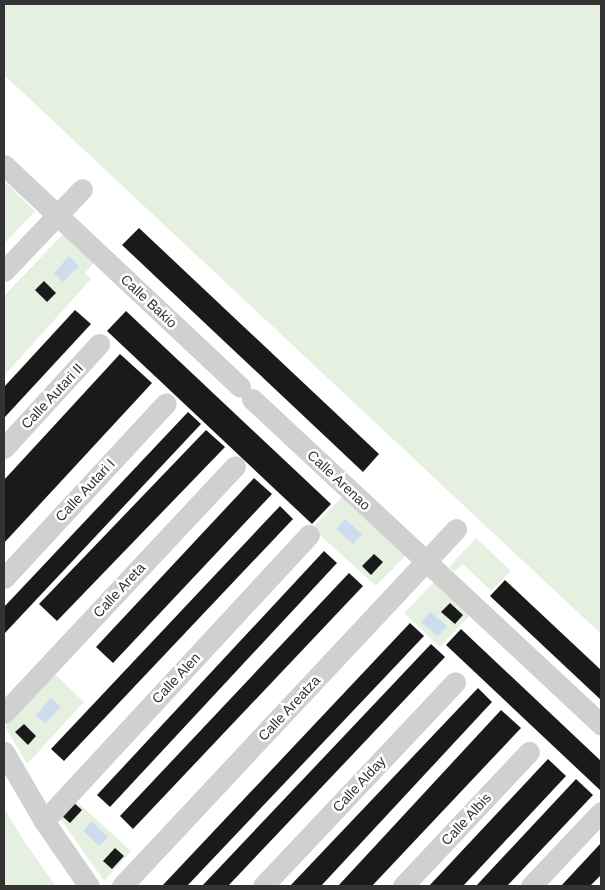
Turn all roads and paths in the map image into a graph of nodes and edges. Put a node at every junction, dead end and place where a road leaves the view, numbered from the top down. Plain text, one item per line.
1 (4, 165) edge
2 (82, 190) dead end
3 (58, 215) junction
4 (4, 271) edge
5 (99, 344) dead end
6 (246, 393) joint
7 (166, 403) dead end
8 (4, 448) edge
9 (235, 466) dead end
10 (456, 529) dead end
11 (309, 535) dead end
12 (426, 562) junction
13 (4, 578) edge
14 (455, 682) dead end
15 (4, 712) edge
16 (601, 726) edge
17 (4, 752) edge
18 (530, 752) dead end
19 (601, 812) edge
20 (44, 821) junction
21 (89, 886) edge
22 (122, 886) edge
23 (263, 886) edge
24 (403, 886) edge
25 (531, 886) edge

1 - 3 street, Calle Bakio
2 - 3 street
3 - 4 street
3 - 6 street, Calle Bakio
5 - 8 street, Calle Autari II
6 - 12 street, Calle Arenao
7 - 13 street, Calle Autari I
9 - 15 street, Calle Areta
10 - 12 street, Calle Areatza
11 - 20 street, Calle Alen
12 - 16 street, Calle Arenao
12 - 22 street, Calle Areatza
14 - 23 street, Calle Alday
17 - 20 street
18 - 24 street, Calle Albis
19 - 25 street
20 - 21 street

